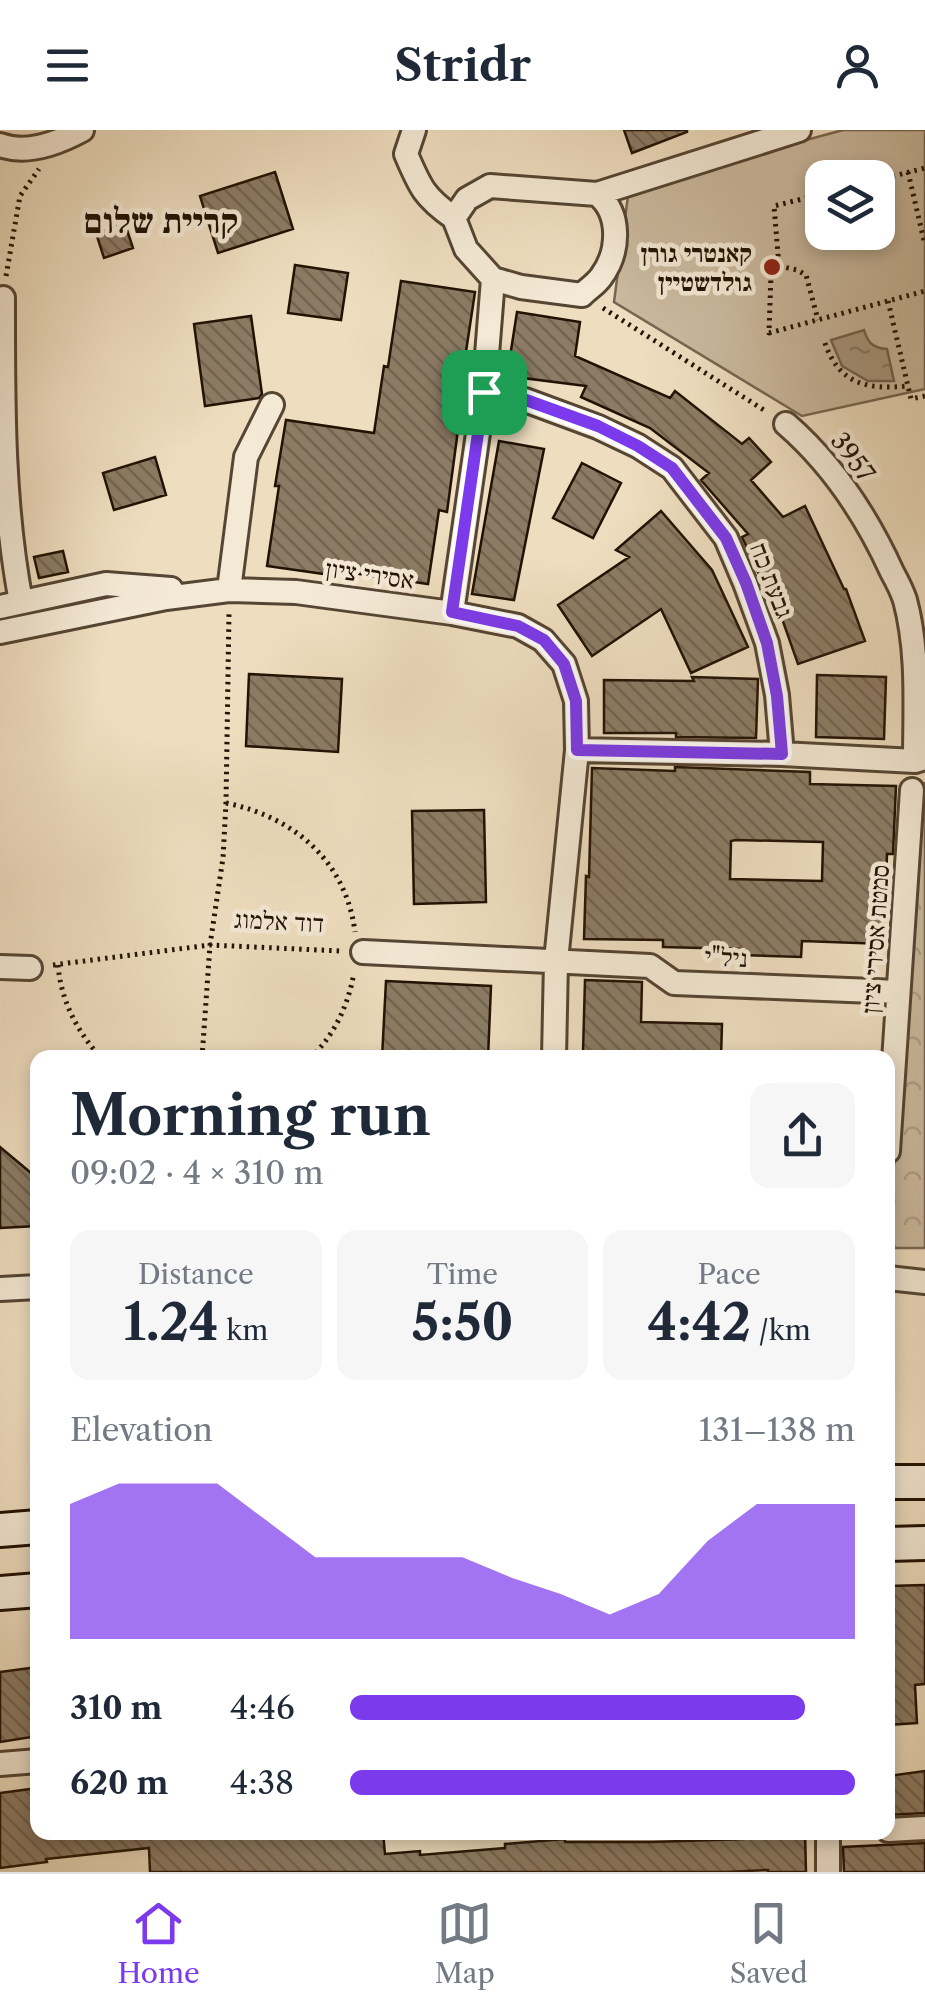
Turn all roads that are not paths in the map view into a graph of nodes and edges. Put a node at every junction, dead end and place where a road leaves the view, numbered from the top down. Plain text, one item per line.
1 (82, 130) edge
2 (414, 130) edge
3 (799, 130) edge
4 (0, 146) edge
5 (596, 194) junction
6 (454, 218) junction
7 (493, 279) junction
8 (3, 298) road end
9 (484, 392) junction
10 (272, 405) dead end
11 (786, 424) road end
12 (219, 591) junction
13 (11, 605) edge
14 (452, 612) junction
15 (0, 632) edge
16 (577, 750) junction
17 (782, 754) junction
18 (920, 759) edge
19 (912, 790) dead end
20 (360, 952) road end
21 (556, 961) junction
22 (0, 966) edge
23 (30, 968) road end
24 (898, 992) junction
25 (554, 1050) edge
26 (894, 1050) edge
27 (895, 1279) edge
28 (925, 1282) edge
29 (30, 1287) edge
30 (0, 1289) edge
31 (895, 1482) edge
32 (925, 1482) edge
33 (30, 1528) edge
34 (0, 1530) edge
35 (925, 1543) edge
36 (895, 1544) edge
37 (30, 1590) edge
38 (0, 1592) edge
39 (30, 1762) edge
40 (0, 1764) edge
41 (925, 1828) edge
42 (895, 1830) edge
43 (828, 1840) edge
44 (828, 1872) edge

1 - 4 street
2 - 6 street
3 - 5 street
5 - 6 street
5 - 7 street
6 - 7 street
7 - 9 street
8 - 13 street
9 - 14 street
9 - 17 street, גבעת כח
10 - 12 street
11 - 18 street, 3957
12 - 13 street
12 - 14 street, אסירי ציון
12 - 15 street, אסירי ציון
14 - 16 street, אסירי ציון
16 - 17 street
16 - 21 street, אסירי ציון
17 - 18 street
19 - 24 street, סמטת אסירי ציון
20 - 21 street
21 - 24 street, ניל"י
21 - 25 street, אסירי ציון
22 - 23 street
24 - 26 street, סמטת אסירי ציון
27 - 28 street
29 - 30 street
31 - 32 main road
33 - 34 main road
35 - 36 main road
37 - 38 main road
39 - 40 street
41 - 42 street
43 - 44 street

